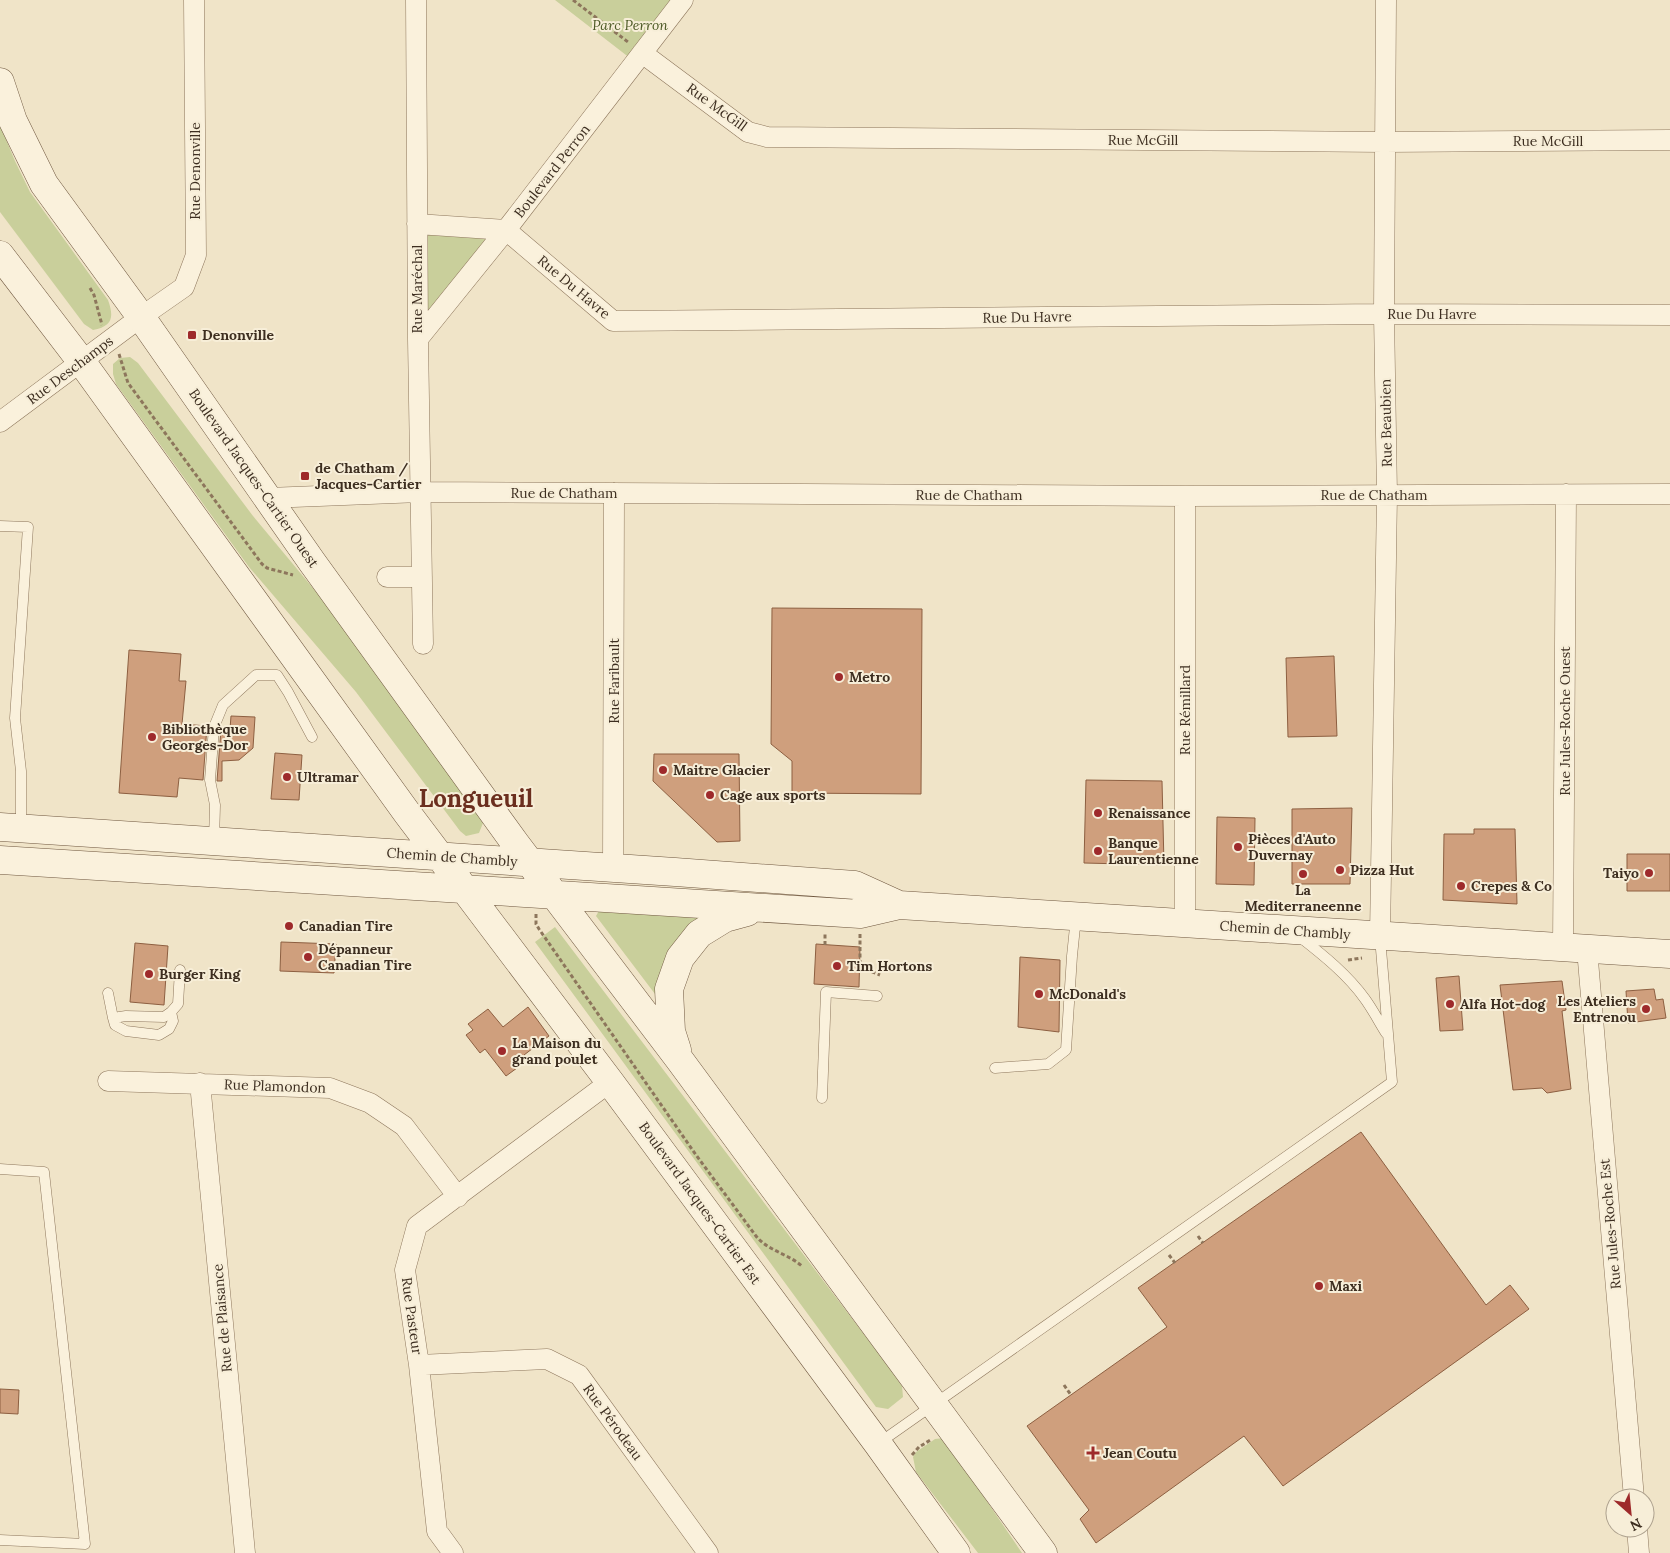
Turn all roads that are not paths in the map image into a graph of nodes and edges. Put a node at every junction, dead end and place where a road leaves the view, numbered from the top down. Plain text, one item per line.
1 (194, 0) edge
2 (416, 0) edge
3 (683, 0) edge
4 (1386, 0) edge
5 (642, 53) junction
6 (0, 82) edge
7 (1670, 140) edge
8 (1384, 142) junction
9 (417, 224) junction
10 (506, 230) junction
11 (0, 255) edge
12 (1384, 314) junction
13 (1670, 316) edge
14 (141, 317) junction
15 (418, 339) junction
16 (81, 362) junction
17 (0, 422) edge
18 (420, 492) junction
19 (614, 494) junction
20 (1566, 494) junction
21 (1670, 494) edge
22 (1387, 495) junction
23 (1185, 496) junction
24 (268, 498) junction
25 (0, 526) edge
26 (387, 577) dead end
27 (422, 577) junction
28 (423, 644) dead end
29 (312, 737) dead end
30 (407, 813) junction
31 (11, 828) edge
32 (214, 841) junction
33 (392, 853) junction
34 (440, 856) junction
35 (0, 860) edge
36 (529, 862) junction
37 (613, 868) junction
38 (464, 890) junction
39 (556, 896) junction
40 (899, 905) junction
41 (764, 908) junction
42 (1076, 916) junction
43 (1184, 923) junction
44 (1291, 930) junction
45 (1380, 936) junction
46 (1575, 948) junction
47 (1670, 954) edge
48 (180, 970) dead end
49 (108, 993) dead end
50 (877, 996) dead end
51 (171, 1012) junction
52 (113, 1018) junction
53 (1388, 1036) junction
54 (679, 1059) junction
55 (995, 1068) dead end
56 (108, 1081) dead end
57 (610, 1082) junction
58 (200, 1083) junction
59 (822, 1098) dead end
60 (0, 1170) edge
61 (458, 1197) junction
62 (420, 1365) junction
63 (926, 1410) junction
64 (878, 1444) junction
65 (1633, 1488) edge
66 (1638, 1538) edge
67 (0, 1540) edge
68 (245, 1553) edge
69 (453, 1553) edge
70 (708, 1553) edge
71 (956, 1553) edge
72 (1043, 1553) edge
73 (1639, 1553) edge

1 - 14 street, Rue Denonville
2 - 9 street, Rue Maréchal
3 - 5 street, Boulevard Perron
4 - 8 street, Rue Beaubien
5 - 8 street, Rue McGill
5 - 10 street, Boulevard Perron
6 - 14 main road, Boulevard Jacques-Cartier Ouest
7 - 8 street, Rue McGill
8 - 12 street, Rue Beaubien
9 - 10 street
9 - 15 street, Rue Maréchal
10 - 12 street, Rue Du Havre
10 - 15 street, Boulevard Perron
11 - 16 main road
12 - 13 street, Rue Du Havre
12 - 22 street, Rue Beaubien
14 - 16 street, Rue Deschamps
14 - 24 main road, Boulevard Jacques-Cartier Ouest
15 - 18 street, Rue Maréchal
16 - 17 street, Rue Deschamps
16 - 30 main road
18 - 19 street, Rue de Chatham
18 - 24 street, Rue de Chatham
18 - 27 street, Rue Maréchal
19 - 23 street, Rue de Chatham
19 - 37 street, Rue Faribault
20 - 21 street, Rue de Chatham
20 - 22 street, Rue de Chatham
20 - 46 street, Rue Jules-Roche Ouest
22 - 23 street, Rue de Chatham
22 - 45 street, Rue Beaubien
23 - 43 street, Rue Rémillard
24 - 36 main road, Boulevard Jacques-Cartier Ouest
25 - 31 lane
26 - 27 street
27 - 28 street, Rue Maréchal
29 - 32 lane
30 - 33 main road
30 - 34 main road
31 - 32 main road, Chemin de Chambly
32 - 33 main road, Chemin de Chambly
33 - 34 main road, Chemin de Chambly
34 - 36 main road, Chemin de Chambly
34 - 38 main road, Boulevard Jacques-Cartier Est
35 - 38 main road, Chemin de Chambly
36 - 37 main road, Chemin de Chambly
36 - 39 main road
37 - 40 main road, Chemin de Chambly
38 - 39 main road, Chemin de Chambly
38 - 57 main road, Boulevard Jacques-Cartier Est
39 - 41 main road, Chemin de Chambly
39 - 54 main road
40 - 41 main road, Chemin de Chambly
40 - 42 main road, Chemin de Chambly
41 - 54 main road
42 - 43 main road, Chemin de Chambly
42 - 55 lane
43 - 44 main road, Chemin de Chambly
44 - 45 main road, Chemin de Chambly
44 - 53 lane
45 - 46 main road, Chemin de Chambly
45 - 53 lane
46 - 47 main road, Chemin de Chambly
46 - 65 street, Rue Jules-Roche Est
48 - 51 lane
49 - 52 lane
50 - 59 lane
51 - 52 lane
51 - 52 lane
53 - 63 lane
54 - 63 main road
56 - 58 street, Rue Plamondon
57 - 61 street, Rue Pasteur
57 - 64 main road, Boulevard Jacques-Cartier Est
58 - 61 street, Rue Plamondon
58 - 68 street, Rue de Plaisance
60 - 67 lane
61 - 62 street, Rue Pasteur
62 - 69 street, Rue Pasteur
62 - 70 street, Rue Pérodeau
63 - 64 lane
63 - 72 main road
64 - 71 main road, Boulevard Jacques-Cartier Est
66 - 73 street

